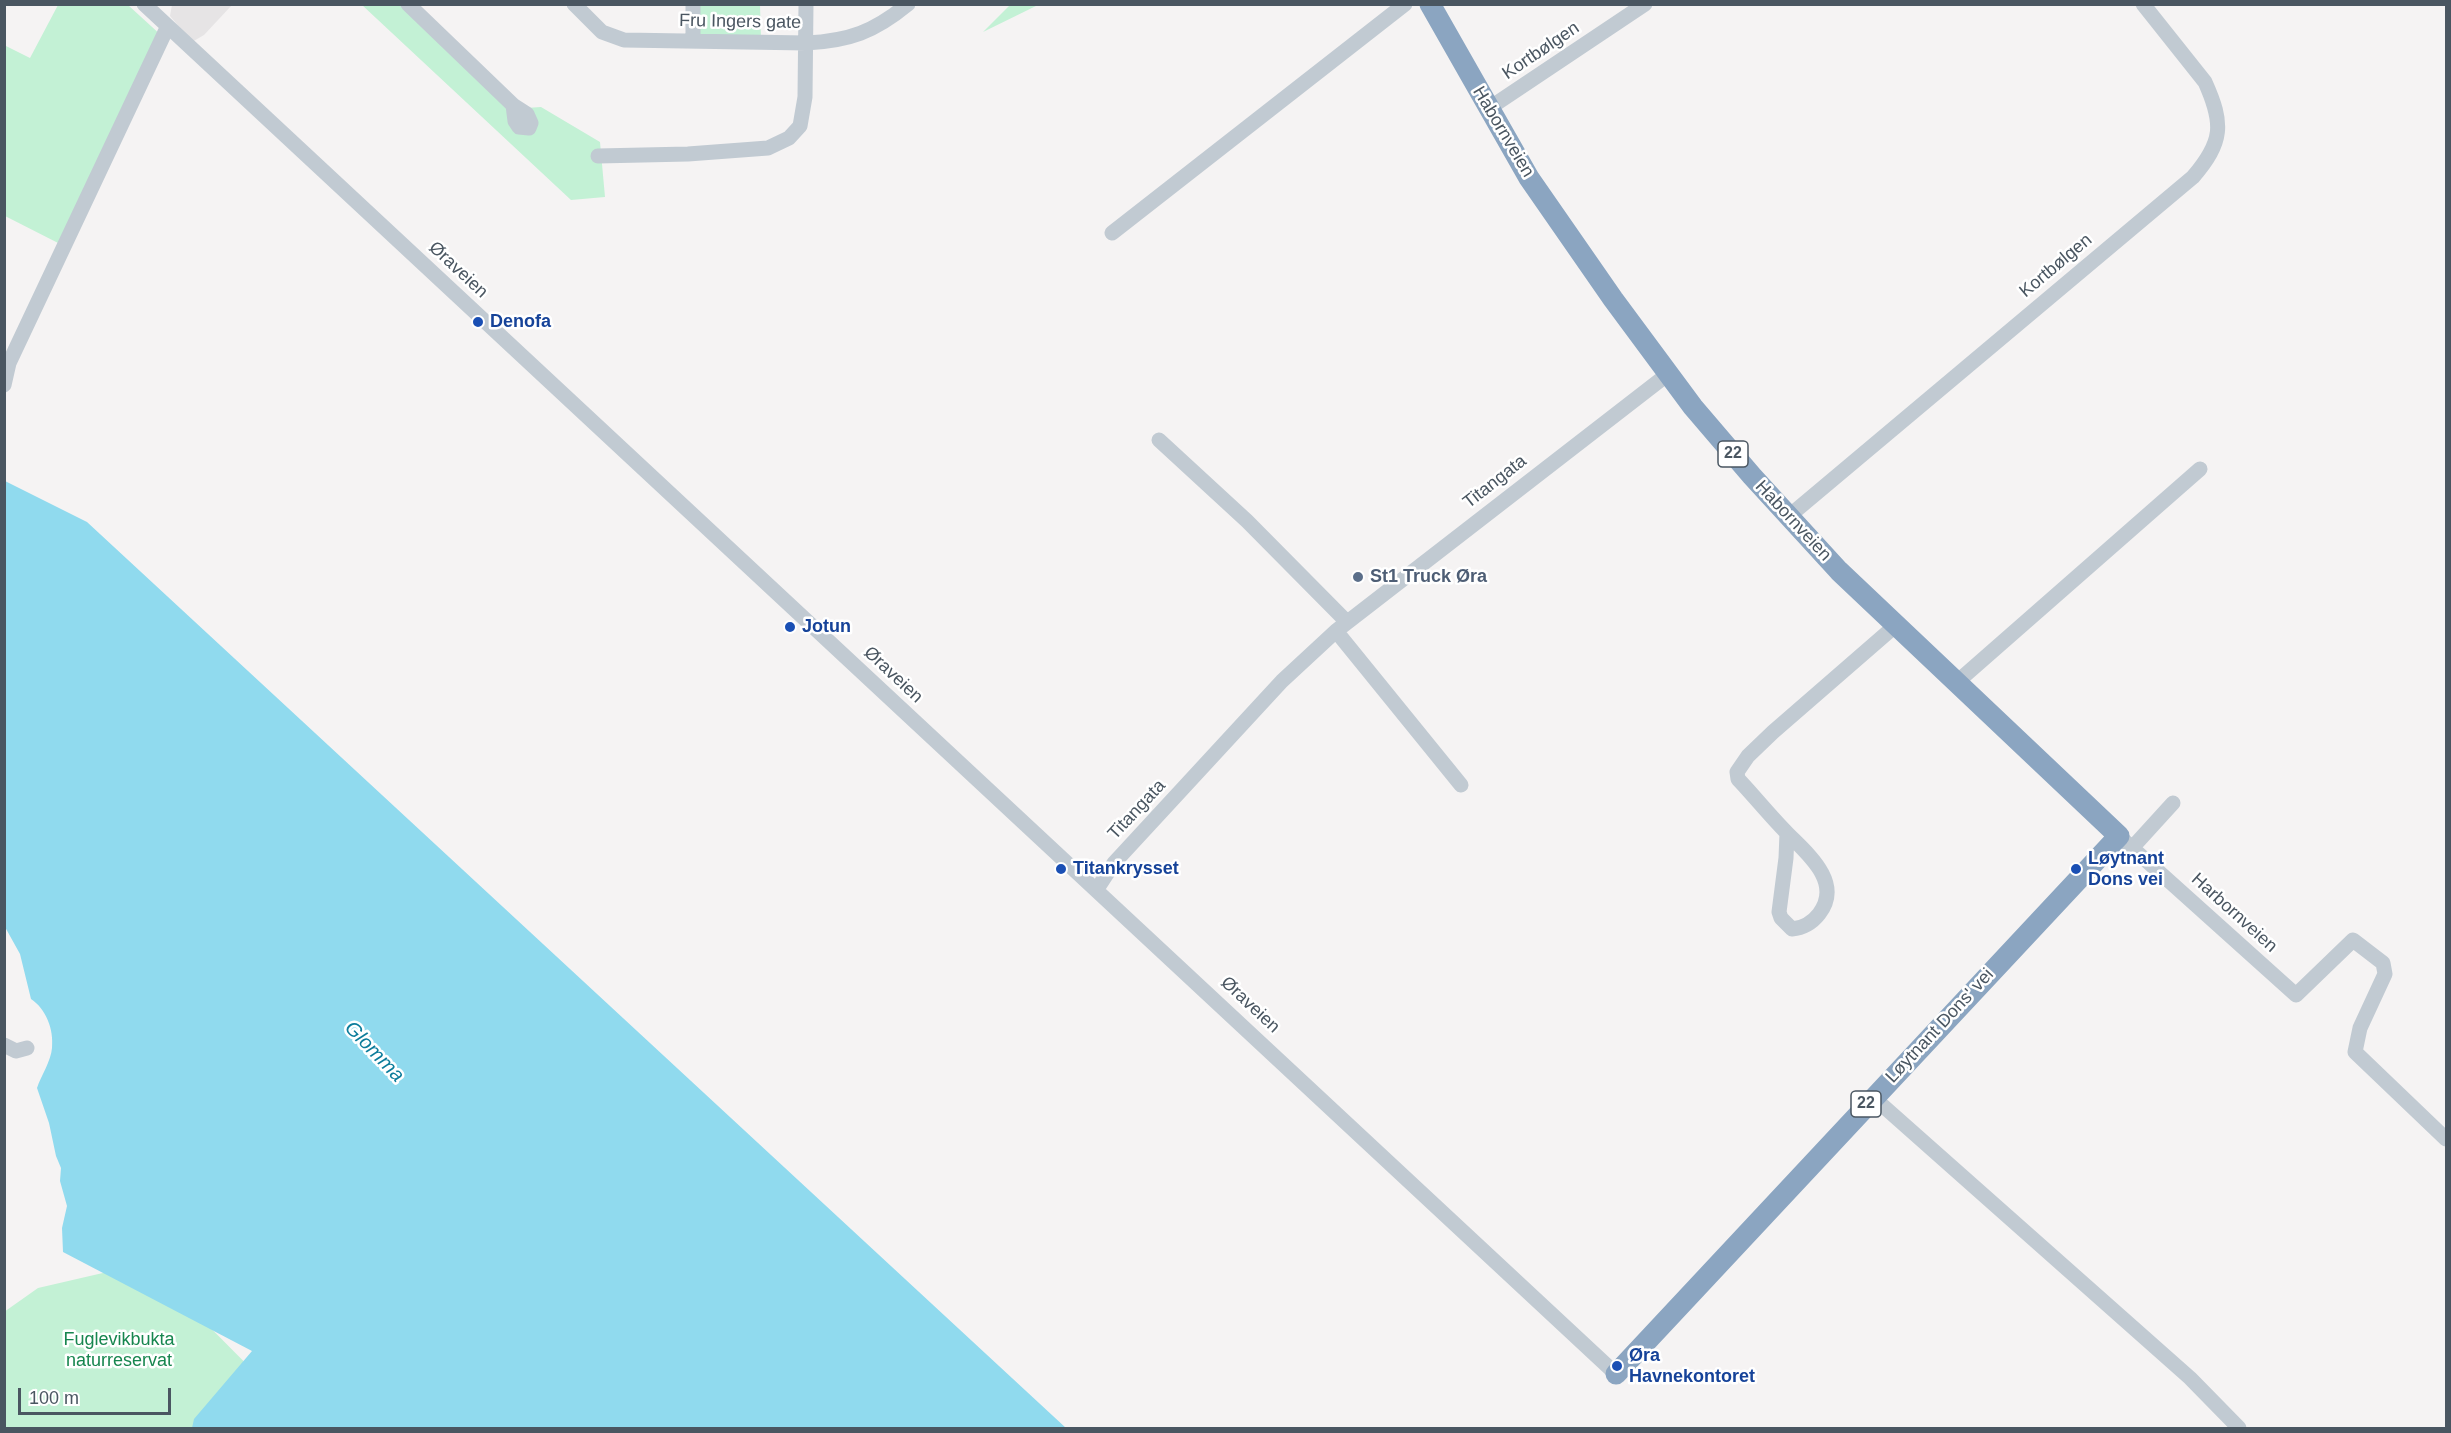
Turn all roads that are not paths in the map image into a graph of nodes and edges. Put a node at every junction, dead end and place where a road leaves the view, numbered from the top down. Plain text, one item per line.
1 (408, 4) edge
2 (574, 4) edge
3 (693, 4) edge
4 (806, 4) edge
5 (908, 4) edge
6 (1405, 4) edge
7 (1431, 4) edge
8 (1645, 4) edge
9 (2143, 4) edge
10 (149, 6) edge
11 (1623, 11) edge
12 (167, 28) junction
13 (693, 41) junction
14 (806, 43) junction
15 (513, 105) dead end
16 (1488, 109) junction
17 (598, 156) dead end
18 (1112, 233) dead end
19 (1668, 374) junction
20 (4, 385) edge
21 (1159, 440) dead end
22 (2200, 469) dead end
23 (1788, 517) junction
24 (1342, 626) junction
25 (1895, 626) junction
26 (1956, 683) junction
27 (1461, 786) dead end
28 (2173, 803) dead end
29 (1787, 833) junction
30 (2125, 842) junction
31 (1097, 889) junction
32 (4, 1046) edge
33 (27, 1048) dead end
34 (1873, 1097) junction
35 (2446, 1139) edge
36 (1616, 1374) joint
37 (2239, 1428) edge

1 - 15 street
2 - 13 street, Fru Ingers gate
3 - 13 street
4 - 14 street
5 - 14 street, Fru Ingers gate
6 - 18 street
7 - 16 highway, Habornveien / 22
8 - 11 street, Kortbølgen
9 - 23 street, Kortbølgen
10 - 12 street, Øraveien
11 - 16 street, Kortbølgen
12 - 20 street
12 - 31 street, Øraveien
13 - 14 street, Fru Ingers gate
14 - 17 street
16 - 19 highway, Habornveien / 22
19 - 23 highway, Habornveien / 22
19 - 24 street, Titangata
21 - 24 street
22 - 26 street
23 - 25 highway, Habornveien / 22
24 - 27 street
24 - 31 street, Titangata
25 - 26 highway, Habornveien / 22
25 - 29 street
26 - 30 highway, Habornveien / 22
28 - 30 street
29 - 29 street
30 - 34 highway, Løytnant Dons' vei / 22
30 - 35 street, Harbornveien
31 - 36 street, Øraveien
32 - 33 street
34 - 36 highway, Løytnant Dons' vei / 22
34 - 37 street

